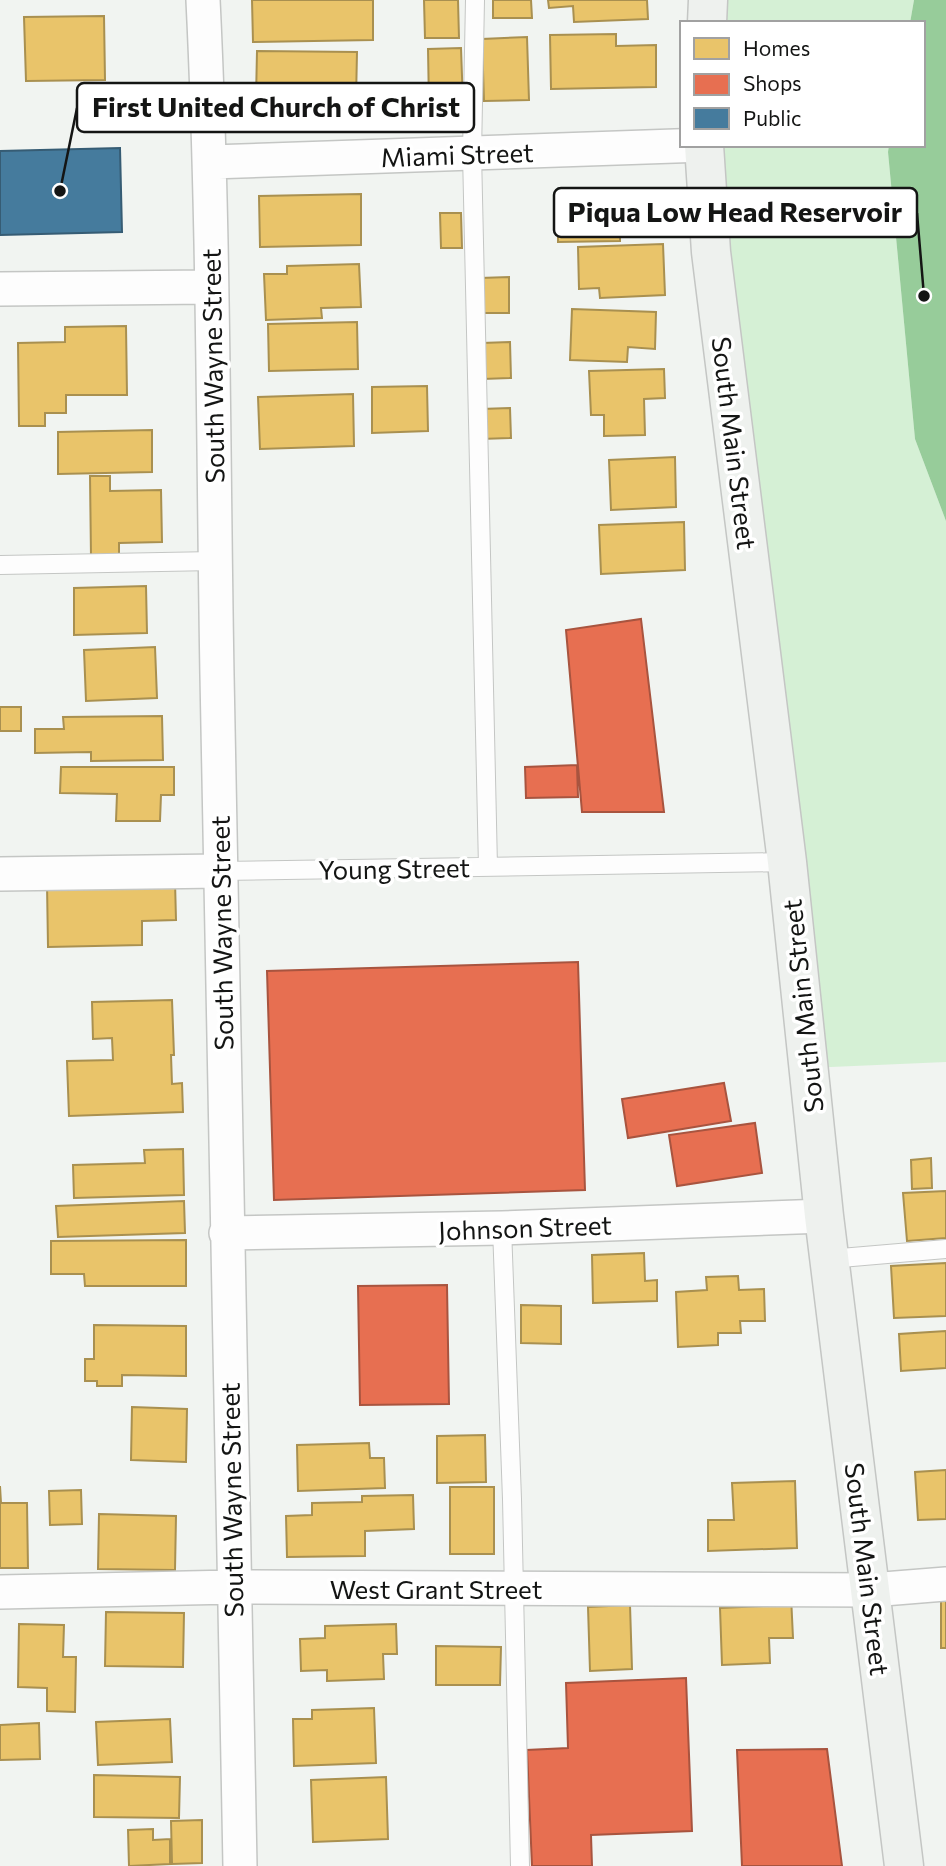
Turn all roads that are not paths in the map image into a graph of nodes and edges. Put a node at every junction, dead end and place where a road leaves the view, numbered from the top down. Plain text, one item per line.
1 (204, 0) edge
2 (475, 0) edge
3 (708, 0) edge
4 (707, 21) edge
5 (680, 146) edge
6 (704, 147) edge
7 (472, 153) junction
8 (211, 162) junction
9 (211, 287) junction
10 (0, 289) edge
11 (215, 561) junction
12 (0, 565) edge
13 (787, 862) junction
14 (488, 867) junction
15 (220, 871) junction
16 (0, 874) edge
17 (824, 1216) junction
18 (502, 1228) junction
19 (226, 1233) junction
20 (946, 1249) edge
21 (829, 1259) junction
22 (946, 1584) edge
23 (233, 1587) junction
24 (513, 1588) junction
25 (872, 1590) junction
26 (0, 1592) edge
27 (240, 1866) edge
28 (520, 1866) edge
29 (904, 1866) edge

1 - 8 street, South Wayne Street
2 - 7 lane
3 - 4 main road
5 - 7 street, Miami Street
6 - 13 main road, South Main Street
7 - 8 street, Miami Street
7 - 14 lane
8 - 9 street, South Wayne Street
9 - 10 street
9 - 11 street, South Wayne Street
11 - 12 lane
11 - 15 street, South Wayne Street
13 - 14 lane, Young Street
13 - 17 main road, South Main Street
14 - 15 lane, Young Street
15 - 16 street, Young Street
15 - 19 street, South Wayne Street
17 - 18 street, Johnson Street
17 - 21 main road, South Main Street
18 - 19 street, Johnson Street
18 - 24 lane
19 - 23 street, South Wayne Street
20 - 21 lane
21 - 25 main road, South Main Street
22 - 25 street, West Grant Street
23 - 24 street, West Grant Street
23 - 26 street, West Grant Street
23 - 27 street, South Wayne Street
24 - 25 street, West Grant Street
24 - 28 lane
25 - 29 main road, South Main Street

